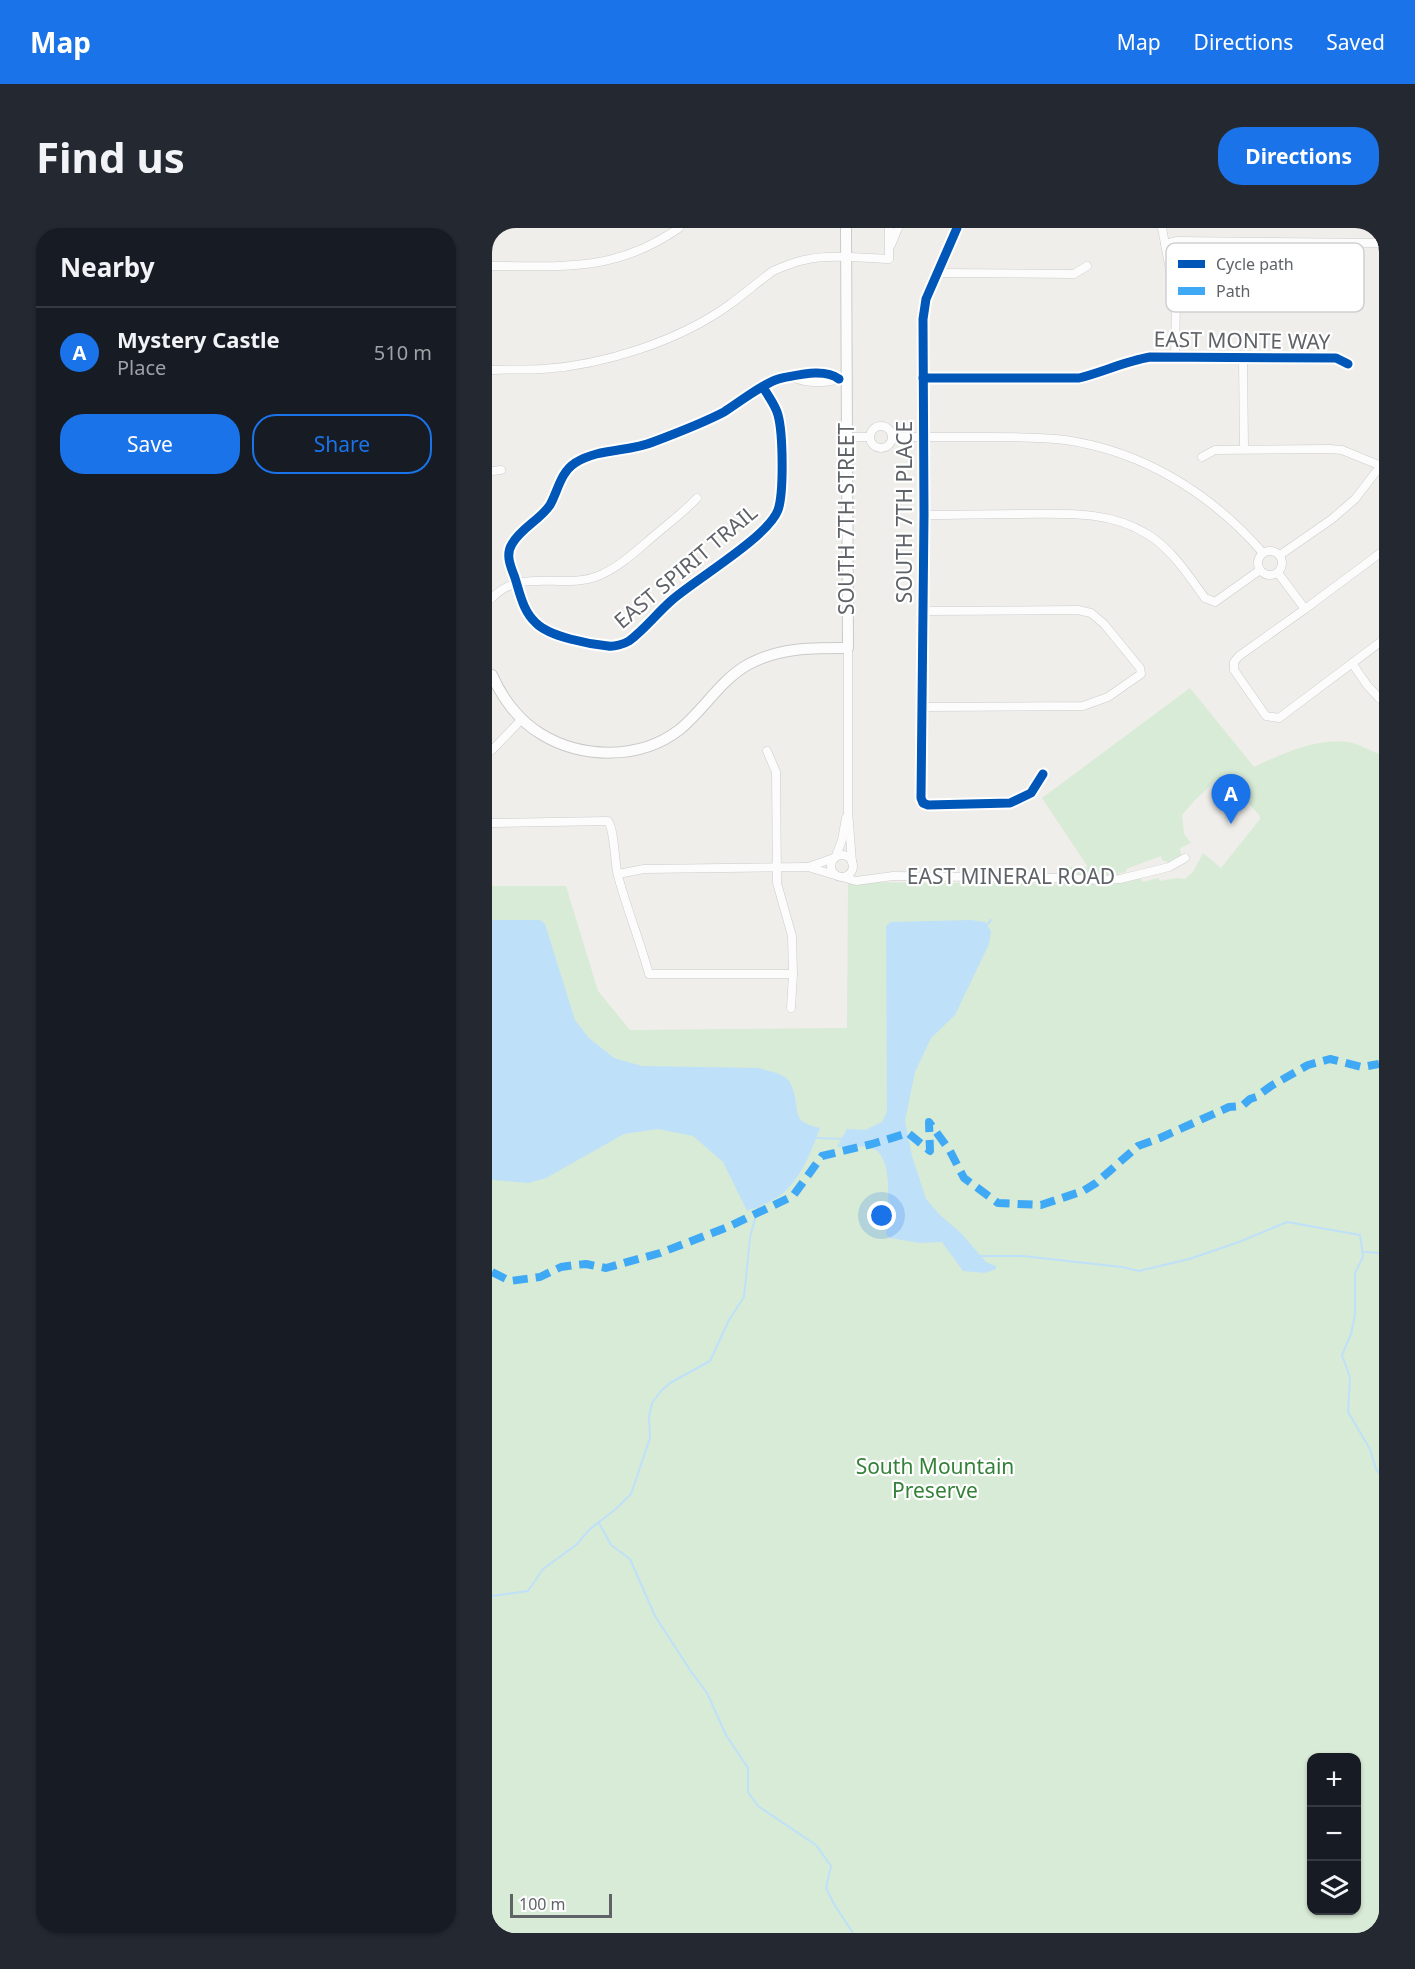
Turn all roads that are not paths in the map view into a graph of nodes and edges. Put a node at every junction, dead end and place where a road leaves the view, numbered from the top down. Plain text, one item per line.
1 (679, 228) edge
2 (846, 228) edge
3 (889, 228) edge
4 (898, 228) edge
5 (957, 228) edge
6 (1162, 228) edge
7 (1169, 243) edge
8 (1379, 243) edge
9 (1165, 244) joint
10 (889, 249) junction
11 (1166, 249) edge
12 (846, 258) junction
13 (492, 266) edge
14 (1087, 266) dead end
15 (937, 273) junction
16 (1176, 312) edge
17 (1175, 357) junction
18 (1244, 358) junction
19 (1347, 364) dead end
20 (492, 369) edge
21 (923, 378) junction
22 (843, 379) junction
23 (763, 387) junction
24 (846, 437) junction
25 (870, 437) junction
26 (892, 437) junction
27 (922, 437) junction
28 (1244, 449) junction
29 (1202, 457) dead end
30 (1379, 466) edge
31 (501, 470) dead end
32 (492, 471) edge
33 (697, 498) dead end
34 (924, 515) junction
35 (1263, 553) junction
36 (1379, 554) edge
37 (1280, 555) junction
38 (1260, 570) junction
39 (1278, 573) junction
40 (516, 583) junction
41 (492, 598) edge
42 (1305, 609) junction
43 (923, 611) junction
44 (1379, 643) edge
45 (848, 648) junction
46 (1352, 663) junction
47 (492, 675) edge
48 (1379, 698) edge
49 (922, 707) junction
50 (522, 719) junction
51 (492, 750) edge
52 (767, 751) dead end
53 (1043, 774) dead end
54 (848, 811) junction
55 (492, 823) edge
56 (835, 857) junction
57 (1185, 858) dead end
58 (852, 866) junction
59 (776, 867) junction
60 (808, 867) junction
61 (618, 874) junction
62 (838, 876) junction
63 (869, 879) junction
64 (793, 974) junction
65 (791, 1008) dead end

1 - 13 street
2 - 12 street, SOUTH 7TH STREET
3 - 10 street
4 - 10 street
5 - 15 street, SOUTH 7TH PLACE
6 - 9 street
7 - 8 street
9 - 11 street
10 - 12 street
12 - 20 street
12 - 22 street, SOUTH 7TH STREET
14 - 15 street
15 - 21 street, SOUTH 7TH PLACE
16 - 17 street
17 - 18 street, EAST MONTE WAY
17 - 21 street, EAST MONTE WAY
18 - 19 street, EAST MONTE WAY
18 - 28 street
21 - 27 street, SOUTH 7TH PLACE
22 - 23 street, EAST SPIRIT TRAIL
22 - 24 street, SOUTH 7TH STREET
23 - 40 street, EAST SPIRIT TRAIL
23 - 40 street, EAST SPIRIT TRAIL
24 - 25 street
24 - 45 street, SOUTH 7TH STREET
25 - 26 street
25 - 26 street
26 - 27 street
27 - 34 street, SOUTH 7TH PLACE
27 - 35 street
28 - 29 street
28 - 30 street
30 - 37 street
31 - 32 street
33 - 40 street
34 - 38 street
34 - 43 street, SOUTH 7TH PLACE
35 - 37 street
35 - 38 street
36 - 42 street
37 - 39 street
38 - 39 street
39 - 42 street
40 - 41 street
42 - 46 street
43 - 49 street, SOUTH 7TH PLACE
43 - 49 street
44 - 46 street
45 - 50 street
45 - 54 street, SOUTH 7TH STREET
46 - 48 street
47 - 50 street
49 - 53 street, SOUTH 7TH PLACE
50 - 51 street
52 - 59 street
54 - 56 street, SOUTH 7TH STREET
54 - 58 street, SOUTH 7TH STREET
55 - 61 street
56 - 58 street
56 - 60 street, EAST MINERAL ROAD
56 - 62 street, SOUTH 7TH STREET
57 - 63 street, EAST MINERAL ROAD
58 - 62 street
58 - 63 street
59 - 60 street, EAST MINERAL ROAD
59 - 61 street, EAST MINERAL ROAD
59 - 64 street
60 - 62 street, EAST MINERAL ROAD
61 - 64 street
62 - 63 street, EAST MINERAL ROAD
64 - 65 street

